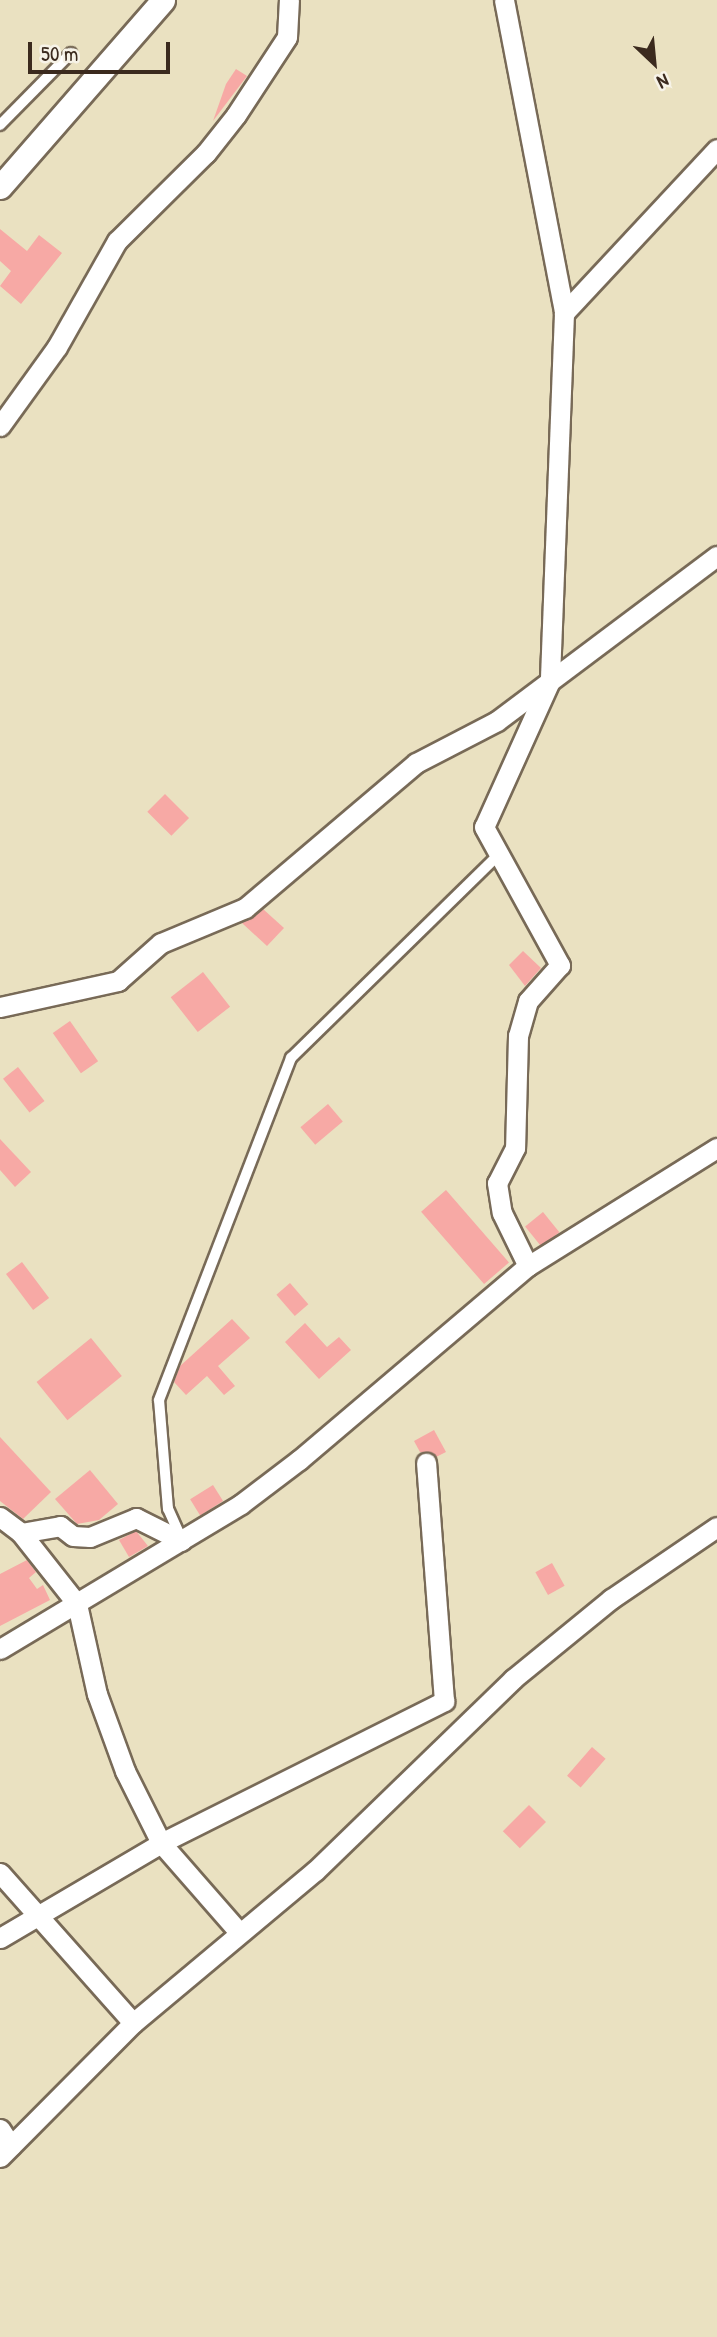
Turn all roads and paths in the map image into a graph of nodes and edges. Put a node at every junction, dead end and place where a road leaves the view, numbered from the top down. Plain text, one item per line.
1 (163, 0) edge
2 (289, 0) edge
3 (504, 0) edge
4 (71, 53) dead end
5 (0, 125) edge
6 (717, 149) edge
7 (0, 187) edge
8 (564, 313) junction
9 (0, 426) edge
10 (717, 556) edge
11 (550, 681) junction
12 (499, 854) junction
13 (0, 1007) edge
14 (717, 1148) edge
15 (528, 1266) junction
16 (426, 1463) dead end
17 (0, 1517) edge
18 (717, 1527) edge
19 (22, 1533) junction
20 (182, 1541) junction
21 (77, 1604) junction
22 (0, 1649) edge
23 (161, 1843) junction
24 (0, 1873) edge
25 (36, 1918) junction
26 (239, 1932) junction
27 (0, 1938) edge
28 (133, 2023) junction
29 (4, 2144) edge

1 - 7 street
2 - 9 street
3 - 8 street
4 - 5 lane
6 - 8 street
8 - 11 street
10 - 11 street
11 - 12 street
11 - 13 street
12 - 15 street
12 - 20 lane
14 - 15 street
15 - 20 street
16 - 23 street
17 - 19 street
18 - 26 street
19 - 20 street
19 - 21 street
20 - 21 street
21 - 22 street
21 - 23 street
23 - 25 street
23 - 26 street
24 - 25 street
25 - 27 street
25 - 28 street
26 - 28 street
28 - 29 street

